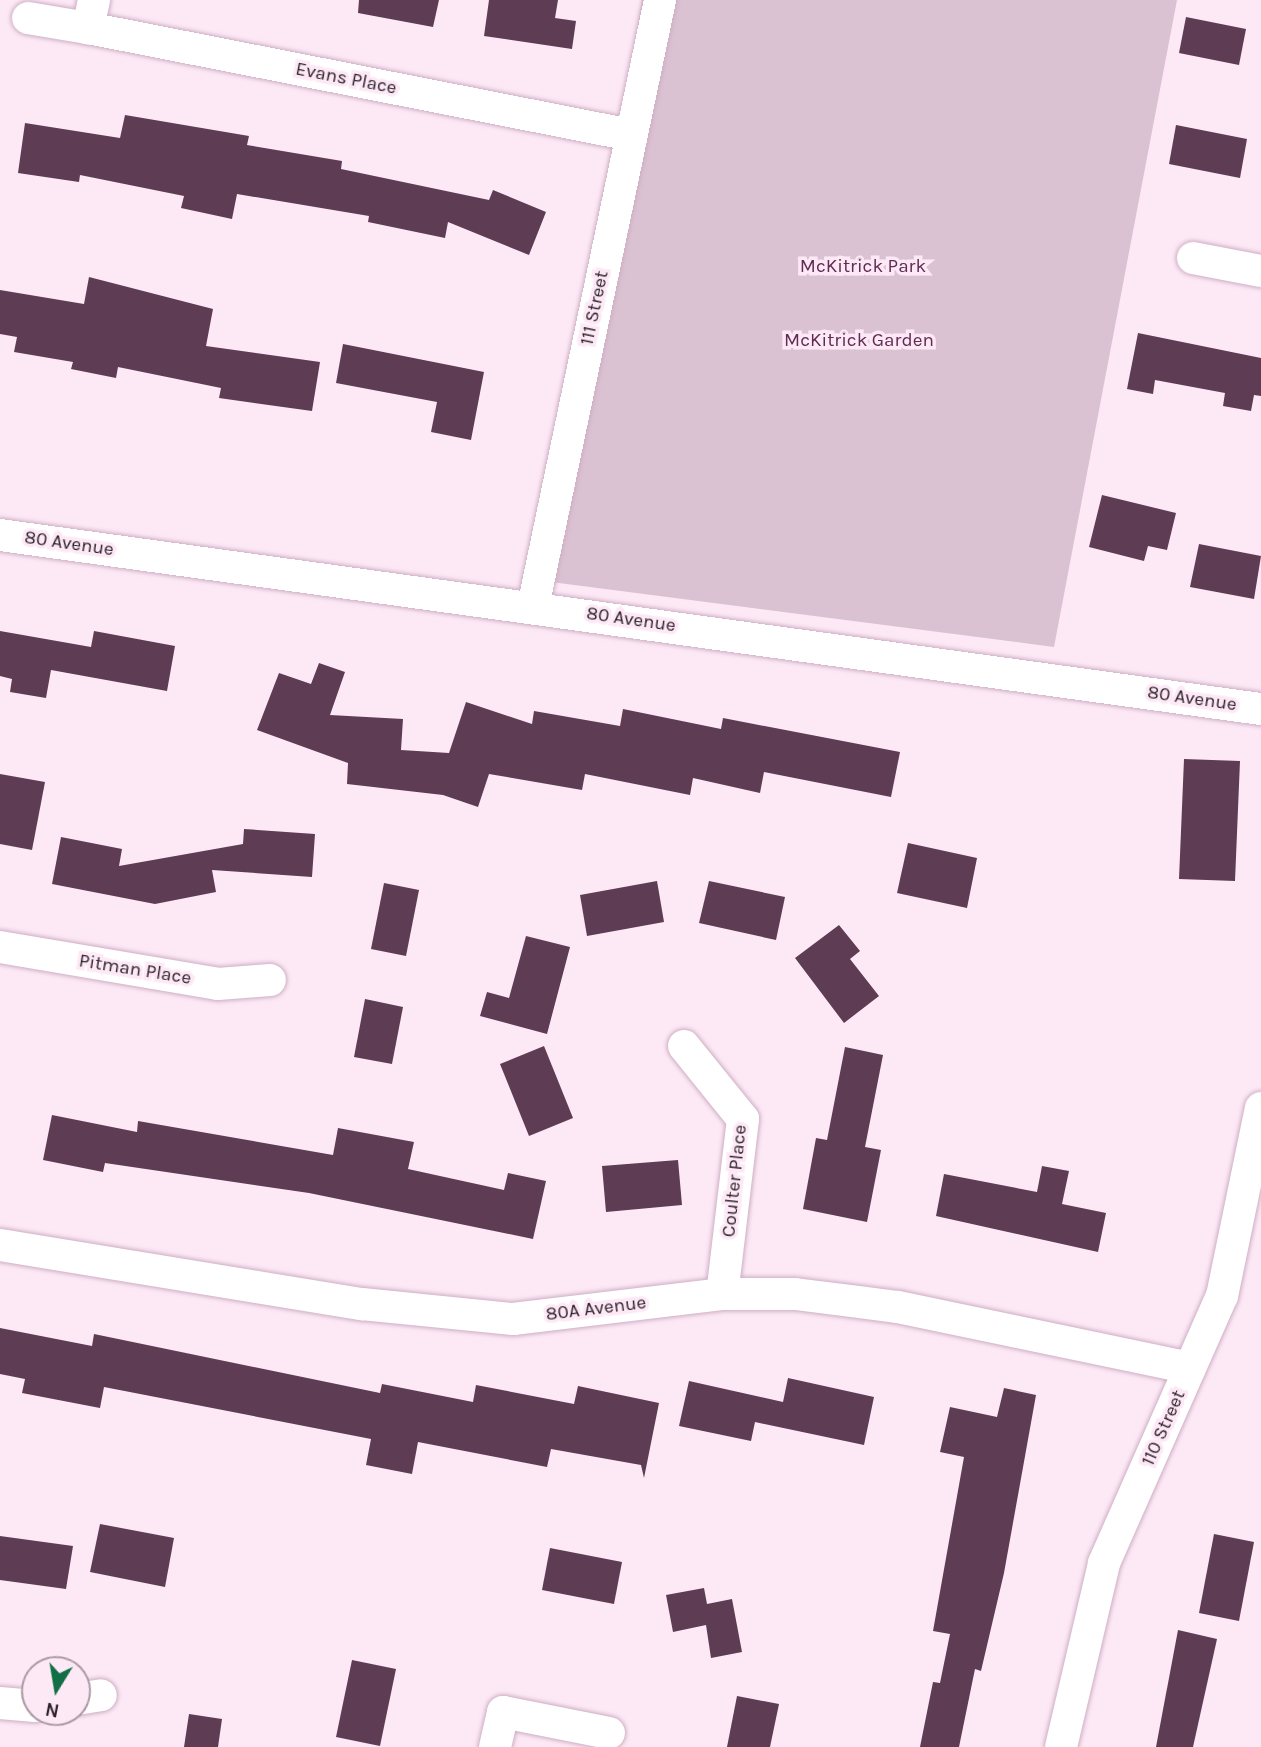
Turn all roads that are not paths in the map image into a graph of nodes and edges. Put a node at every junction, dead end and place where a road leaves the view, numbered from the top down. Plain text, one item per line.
1 (660, 3) edge
2 (91, 14) edge
3 (28, 18) dead end
4 (631, 135) junction
5 (1193, 258) dead end
6 (1261, 271) edge
7 (0, 535) edge
8 (533, 607) junction
9 (1261, 709) edge
10 (0, 947) edge
11 (270, 980) dead end
12 (684, 1046) dead end
13 (1261, 1108) edge
14 (0, 1245) edge
15 (722, 1294) junction
16 (1190, 1368) junction
17 (0, 1703) edge
18 (21, 1705) edge
19 (609, 1733) dead end
20 (495, 1747) edge
21 (1061, 1747) edge

1 - 4 street, 111 Street
2 - 3 street, Evans Place
2 - 4 street, Evans Place
4 - 8 street, 111 Street
5 - 6 street
7 - 8 street, 80 Avenue
8 - 9 street, 80 Avenue
10 - 11 street, Pitman Place
12 - 15 street, Coulter Place
13 - 16 street, 110 Street
14 - 15 street, 80A Avenue
15 - 16 street, 80A Avenue
16 - 21 street, 110 Street
17 - 18 street
19 - 20 street

